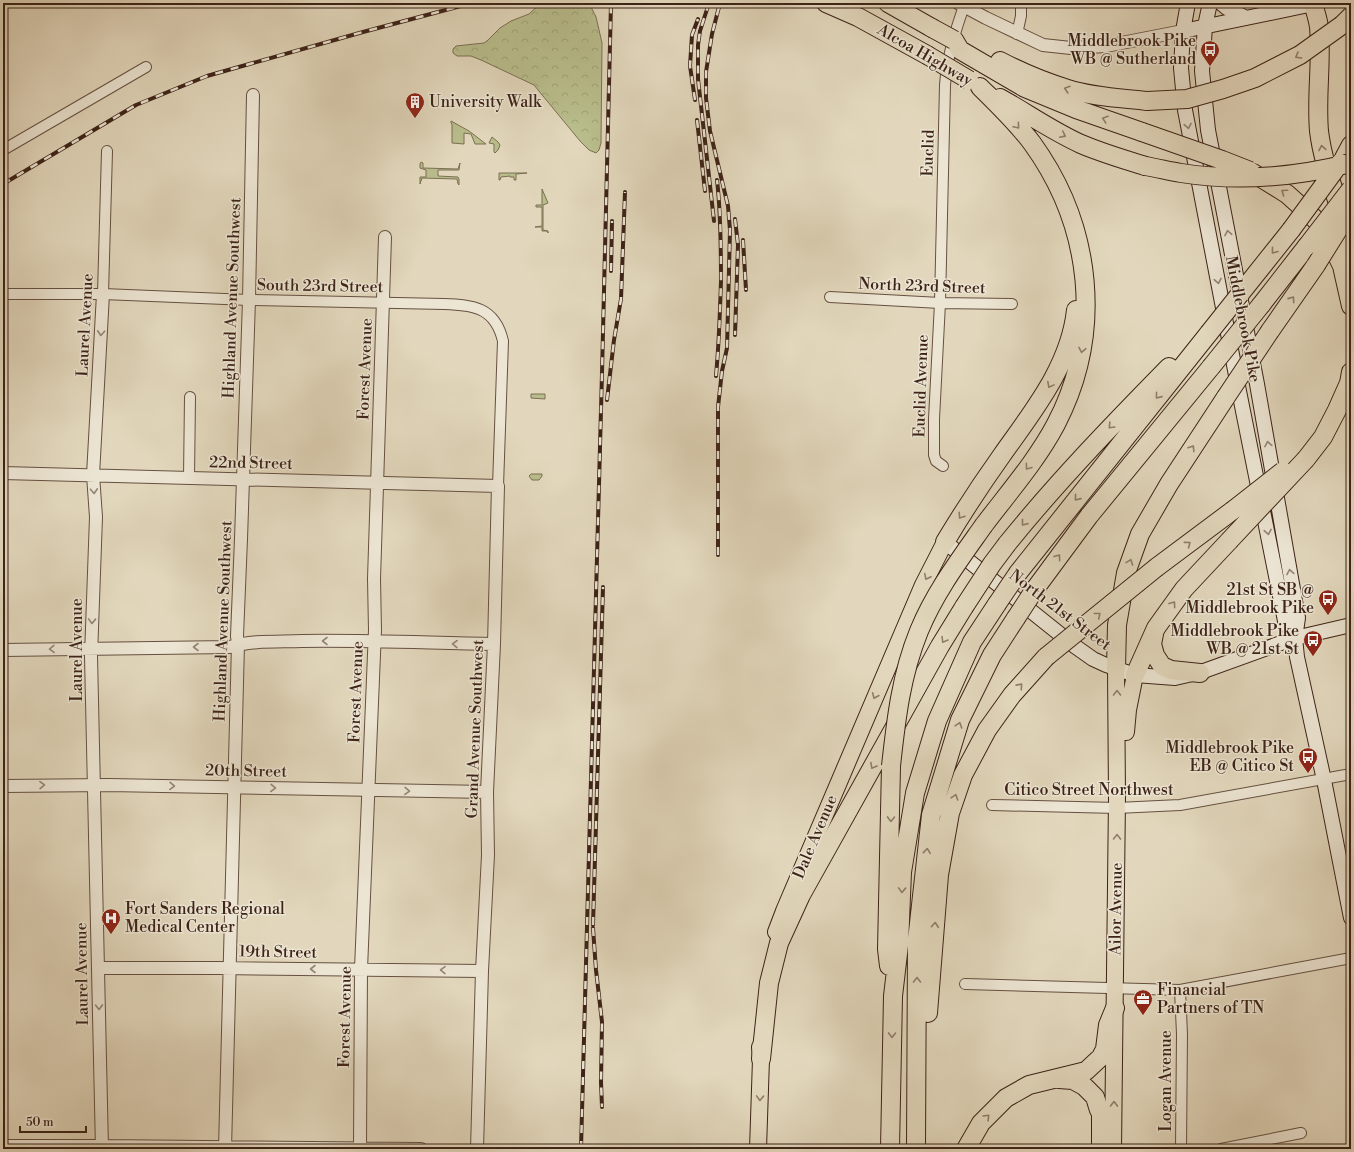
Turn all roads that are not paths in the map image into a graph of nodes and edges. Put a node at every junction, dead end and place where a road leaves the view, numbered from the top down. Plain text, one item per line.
1 (888, 3) edge
2 (1021, 3) edge
3 (1188, 3) edge
4 (1210, 3) edge
5 (1221, 3) edge
6 (1307, 3) edge
7 (1313, 3) edge
8 (961, 4) edge
9 (833, 6) edge
10 (1246, 18) junction
11 (1346, 21) edge
12 (1205, 26) junction
13 (1183, 32) junction
14 (1017, 34) junction
15 (975, 54) junction
16 (146, 67) dead end
17 (975, 84) junction
18 (253, 95) dead end
19 (3, 150) edge
20 (107, 151) dead end
21 (1349, 155) edge
22 (1351, 189) edge
23 (1351, 209) edge
24 (385, 237) dead end
25 (1351, 252) edge
26 (1080, 253) junction
27 (3, 294) edge
28 (103, 294) junction
29 (830, 298) dead end
30 (249, 300) junction
31 (383, 303) junction
32 (940, 303) junction
33 (1012, 304) dead end
34 (1351, 306) edge
35 (489, 315) joint
36 (1208, 330) junction
37 (1351, 372) edge
38 (190, 397) dead end
39 (1305, 455) junction
40 (943, 466) dead end
41 (3, 473) edge
42 (94, 475) junction
43 (189, 478) junction
44 (242, 478) junction
45 (377, 482) junction
46 (498, 486) junction
47 (945, 542) junction
48 (1351, 625) edge
49 (1156, 628) junction
50 (1295, 638) junction
51 (374, 642) junction
52 (238, 644) junction
53 (494, 644) junction
54 (92, 648) junction
55 (3, 650) edge
56 (1116, 669) junction
57 (1200, 673) junction
58 (1134, 676) junction
59 (1351, 774) edge
60 (1324, 780) junction
61 (94, 785) junction
62 (3, 786) edge
63 (234, 786) junction
64 (368, 790) junction
65 (487, 792) junction
66 (1117, 802) junction
67 (992, 805) dead end
68 (1351, 918) edge
69 (1351, 958) edge
70 (98, 968) junction
71 (229, 968) junction
72 (361, 969) junction
73 (482, 971) junction
74 (965, 984) dead end
75 (1115, 988) junction
76 (1180, 990) junction
77 (893, 996) junction
78 (1115, 1008) junction
79 (761, 1058) junction
80 (1056, 1078) junction
81 (1099, 1110) joint
82 (1301, 1134) dead end
83 (3, 1146) edge
84 (102, 1147) edge
85 (917, 1147) edge
86 (225, 1148) edge
87 (360, 1149) edge
88 (421, 1149) edge
89 (477, 1149) edge
90 (758, 1149) edge
91 (890, 1149) edge
92 (966, 1149) edge
93 (1100, 1149) edge
94 (1113, 1149) edge
95 (1181, 1149) edge
96 (1221, 1149) edge

1 - 15 highway, Alcoa Highway, bridge
2 - 14 street
3 - 13 main road, Middlebrook Pike
4 - 12 main road, Middlebrook Pike
5 - 10 main road
6 - 10 main road
25 -> 7 highway
8 - 14 street
8 - 32 street, Euclid
9 - 17 highway, Alcoa Highway, bridge
10 - 12 main road
11 -> 15 highway, bridge
12 - 13 main road
50 -> 12 main road, Middlebrook Pike
13 - 14 street
13 -> 50 main road, Middlebrook Pike
34 -> 15 highway, bridge
16 - 19 street
17 -> 21 highway, bridge
17 -> 26 highway
18 - 30 street, Highland Avenue Southwest
20 - 28 street, Laurel Avenue
21 -> 36 highway, bridge
85 -> 22 highway, bridge
56 -> 23 highway, bridge
24 - 31 street, Forest Avenue
26 -> 47 highway
26 -> 77 highway, bridge
27 - 28 street, South 23rd Street
28 - 30 street, South 23rd Street
28 -> 42 street, Laurel Avenue
29 - 32 street, North 23rd Street
30 - 31 street, South 23rd Street
30 - 44 street, Highland Avenue Southwest
31 - 35 street, South 23rd Street
31 - 45 street, Forest Avenue
32 - 33 street, North 23rd Street
32 - 40 street, Euclid Avenue
35 - 46 street, Grand Avenue Southwest
36 -> 77 highway, bridge
36 -> 79 highway, bridge
37 - 39 highway
38 - 43 street
49 -> 39 highway, bridge
85 -> 39 highway, bridge
41 - 42 street, 22nd Street
42 - 43 street, 22nd Street
42 -> 54 street, Laurel Avenue
43 - 44 street, 22nd Street
44 - 45 street, 22nd Street
44 - 52 street, Highland Avenue Southwest
45 - 46 street, 22nd Street
45 - 51 street, Forest Avenue
46 - 53 street, Grand Avenue Southwest
47 - 56 main road, North 21st Street
47 -> 79 main road, Dale Avenue
48 - 50 main road, North 21st Street
49 - 57 highway
49 - 58 highway
50 - 57 main road, North 21st Street
50 - 60 main road, Middlebrook Pike
51 -> 52 street
53 -> 51 street
51 - 64 street, Forest Avenue
52 -> 54 street
52 - 63 street, Highland Avenue Southwest
53 - 65 street, Grand Avenue Southwest
54 -> 55 street
54 - 61 street, Laurel Avenue
56 - 58 main road, North 21st Street
66 -> 56 main road, Ailor Avenue
57 - 58 main road, North 21st Street
58 - 66 main road
59 - 60 street, Citico Street Northwest
60 - 66 street, Citico Street Northwest
60 - 68 main road, Middlebrook Pike
62 -> 61 street, 20th Street
61 -> 63 street, 20th Street
61 - 70 street, Laurel Avenue
63 -> 64 street, 20th Street
63 - 71 street, Highland Avenue Southwest
64 -> 65 street, 20th Street
64 - 72 street, Forest Avenue
65 - 73 street, Grand Avenue Southwest
66 - 67 street, Citico Street Northwest
75 -> 66 main road, Ailor Avenue
69 - 76 street
70 - 71 street, 19th Street
70 -> 84 street, Laurel Avenue
72 -> 71 street, 19th Street
71 - 86 street, Highland Avenue Southwest
73 -> 72 street, 19th Street
72 - 87 street, Forest Avenue
73 - 89 street, Grand Avenue Southwest
74 - 75 street
75 - 76 street
75 - 78 main road, Ailor Avenue
76 - 95 street, Logan Avenue
77 -> 91 highway
78 - 80 highway
94 -> 78 main road, Ailor Avenue
79 -> 90 main road, Dale Avenue
80 - 81 highway
92 -> 80 highway
81 - 93 main road
82 - 96 street
83 - 84 street
84 - 86 street
86 - 87 street
87 - 88 street

